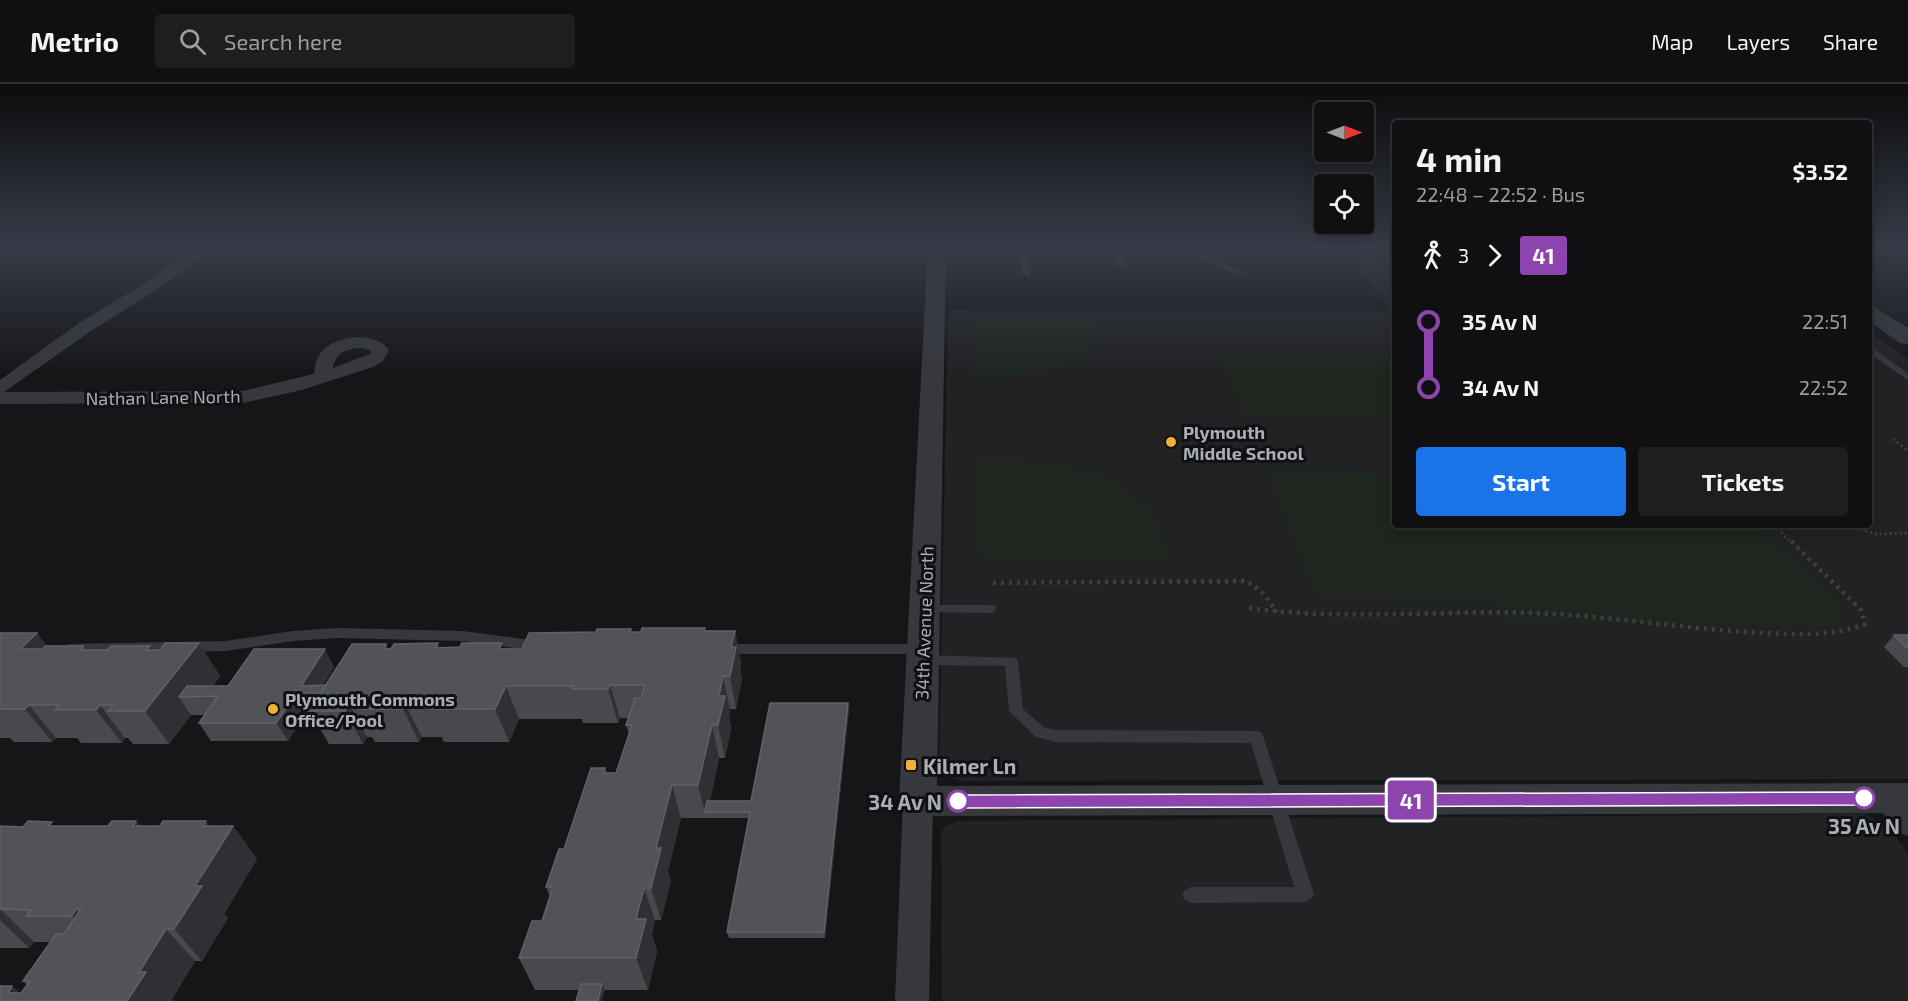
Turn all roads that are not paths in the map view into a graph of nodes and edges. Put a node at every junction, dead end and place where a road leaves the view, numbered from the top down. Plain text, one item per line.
1 (148, 288) edge
2 (936, 288) edge
3 (1874, 319) edge
4 (1908, 338) edge
5 (1872, 351) edge
6 (323, 375) dead end
7 (1908, 377) edge
8 (0, 388) edge
9 (0, 398) edge
10 (925, 609) junction
11 (990, 609) dead end
12 (550, 647) edge
13 (707, 649) edge
14 (54, 650) edge
15 (924, 654) junction
16 (918, 801) junction
17 (1278, 801) junction
18 (1901, 806) edge
19 (1191, 895) dead end
20 (912, 1001) edge

1 - 8 street
2 - 10 street, 34th Avenue North
3 - 4 street
5 - 7 lane
6 - 9 street, Nathan Lane North
10 - 11 lane
10 - 15 street, 34th Avenue North
12 - 14 lane
13 - 15 lane
15 - 16 street, 34th Avenue North
15 - 17 lane
16 - 17 street
16 - 20 street, 34th Avenue North
17 - 18 street
17 - 19 lane

